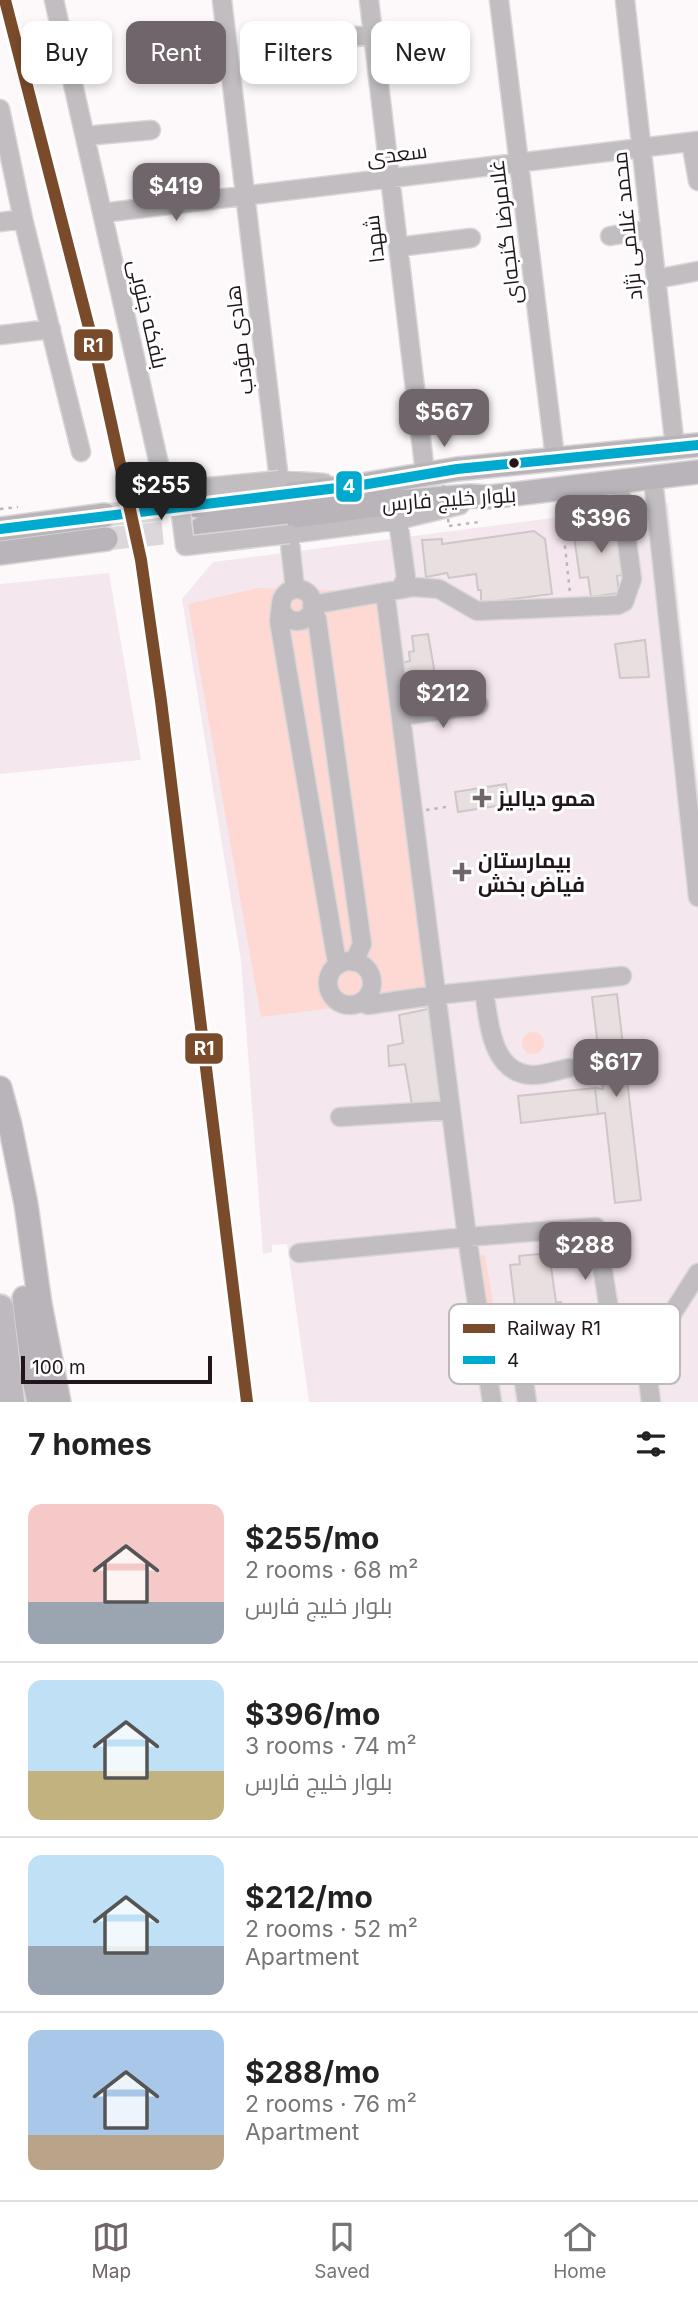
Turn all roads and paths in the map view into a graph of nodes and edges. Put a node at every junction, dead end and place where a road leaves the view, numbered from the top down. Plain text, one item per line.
1 (54, 0) edge
2 (222, 0) edge
3 (369, 0) edge
4 (499, 0) edge
5 (625, 0) edge
6 (371, 21) edge
7 (379, 84) edge
8 (0, 109) edge
9 (151, 130) dead end
10 (85, 136) junction
11 (695, 141) edge
12 (641, 148) junction
13 (519, 162) junction
14 (390, 178) junction
15 (698, 181) edge
16 (245, 195) junction
17 (102, 213) junction
18 (23, 219) junction
19 (0, 222) edge
20 (650, 229) junction
21 (610, 236) dead end
22 (471, 238) dead end
23 (398, 247) junction
24 (698, 271) edge
25 (656, 279) junction
26 (51, 329) junction
27 (0, 335) edge
28 (475, 412) dead end
29 (418, 416) junction
30 (698, 445) edge
31 (675, 448) junction
32 (81, 452) dead end
33 (555, 458) junction
34 (433, 466) junction
35 (698, 472) edge
36 (161, 473) dead end
37 (653, 478) junction
38 (279, 480) junction
39 (620, 482) junction
40 (362, 485) junction
41 (490, 498) junction
42 (197, 506) tunnel mouth
43 (105, 515) tunnel mouth
44 (398, 520) junction
45 (479, 522) dead end
46 (201, 528) tunnel mouth
47 (0, 529) edge
48 (289, 534) junction
49 (564, 537) dead end
50 (106, 539) tunnel mouth
51 (0, 553) edge
52 (632, 579) junction
53 (662, 579) junction
54 (295, 589) junction
55 (393, 590) junction
56 (281, 604) junction
57 (312, 605) junction
58 (572, 607) junction
59 (479, 705) dead end
60 (401, 716) junction
61 (446, 807) dead end
62 (413, 812) junction
63 (698, 897) edge
64 (347, 963) junction
65 (622, 976) dead end
66 (484, 990) junction
67 (436, 995) junction
68 (361, 1002) junction
69 (569, 1068) dead end
70 (0, 1088) edge
71 (0, 1099) edge
72 (451, 1110) junction
73 (340, 1117) dead end
74 (467, 1237) junction
75 (299, 1254) dead end
76 (698, 1273) edge
77 (478, 1304) edge
78 (608, 1304) edge
79 (678, 1304) edge
80 (0, 1308) edge
81 (490, 1384) edge
82 (524, 1384) edge
83 (649, 1384) edge
84 (36, 1396) edge
85 (11, 1402) edge
86 (59, 1402) edge
87 (492, 1402) edge
88 (527, 1402) edge
89 (651, 1402) edge

1 - 10 street, بلفکه جنوبی
2 - 16 street, هادی مؤدب
3 - 6 street, شهدا
4 - 13 street, غلامرضا گنجه‌ای
5 - 12 street, محمد غلامی نژاد
7 - 14 street, شهدا
8 - 18 street
9 - 10 street
10 - 17 street, بلفکه جنوبی
11 - 12 street, سعدی
11 - 15 street
12 - 13 street, سعدی
12 - 20 street, محمد غلامی نژاد
13 - 14 street, سعدی
13 - 33 street, غلامرضا گنجه‌ای
14 - 16 street, سعدی
14 - 23 street, شهدا
16 - 17 street, سعدی
16 - 38 street, هادی مؤدب
17 - 36 street, بلفکه جنوبی
18 - 19 street
18 - 26 street
20 - 21 street
20 - 25 street, محمد غلامی نژاد
22 - 23 street
23 - 29 street, شهدا
24 - 25 street
25 - 31 street, محمد غلامی نژاد
26 - 27 street
26 - 32 street
28 - 29 street
29 - 34 street, شهدا
30 - 31 main road, بلوار خلیج فارس
31 - 33 main road, بلوار خلیج فارس
33 - 34 main road, بلوار خلیج فارس
34 - 40 main road, بلوار خلیج فارس
34 - 45 path, bridge
35 - 37 main road, بلوار خلیج فارس
37 - 39 main road, بلوار خلیج فارس
37 - 53 street
38 - 40 street
38 - 48 street, bridge
39 - 41 main road, بلوار خلیج فارس
39 - 52 street
40 - 42 main road, بلوار خلیج فارس
41 - 44 street
41 - 46 main road, بلوار خلیج فارس
43 - 47 main road
44 - 48 street
44 - 55 street
48 - 54 street
49 - 58 path
50 - 51 main road
52 - 53 street
52 - 58 street
53 - 63 street
54 - 56 street
54 - 57 street
55 - 57 street
55 - 58 street
55 - 60 street
56 - 57 street
56 - 64 street
57 - 64 street
59 - 60 street
60 - 62 street
61 - 62 path
62 - 67 street
64 - 68 street
64 - 68 street
65 - 66 street
66 - 67 street
66 - 69 street
67 - 68 street
67 - 72 street
70 - 86 main road
71 - 84 main road
72 - 73 street
72 - 74 street
74 - 75 street
74 - 77 street
74 - 78 street
76 - 79 street
80 - 85 highway
81 - 87 street
82 - 88 street
83 - 89 street

